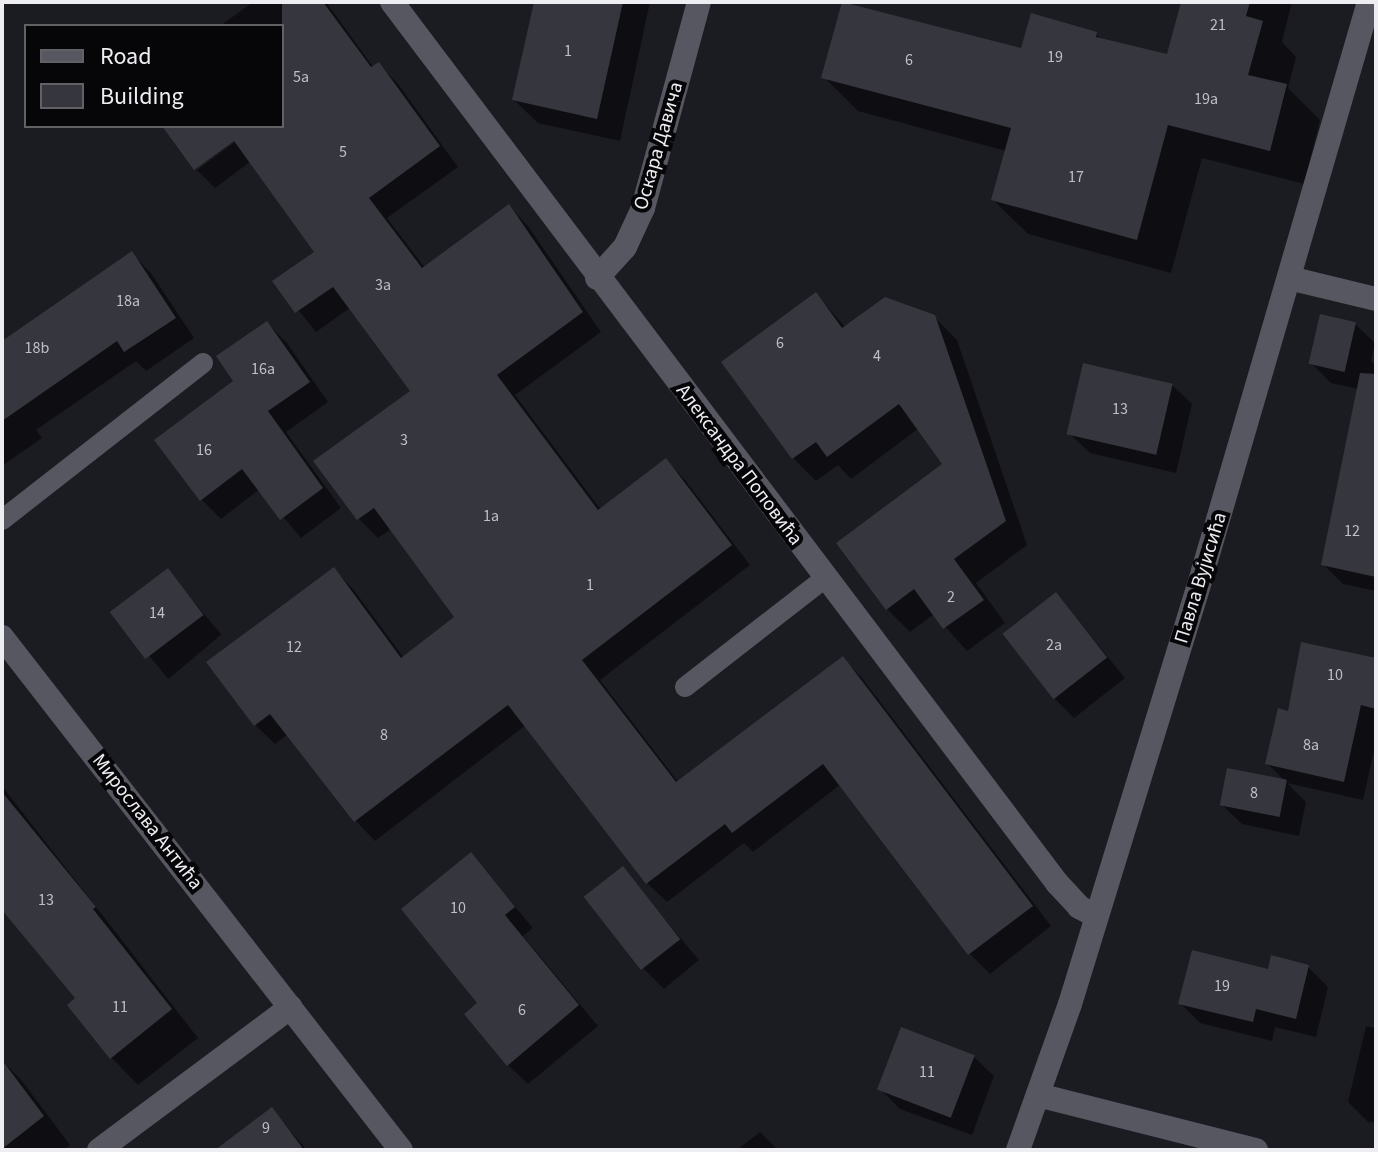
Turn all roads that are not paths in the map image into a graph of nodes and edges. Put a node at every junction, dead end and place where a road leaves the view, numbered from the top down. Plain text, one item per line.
1 (392, 2) edge
2 (699, 2) edge
3 (1369, 2) edge
4 (597, 278) junction
5 (1289, 278) junction
6 (1376, 299) edge
7 (203, 363) dead end
8 (2, 520) edge
9 (825, 578) junction
10 (2, 637) edge
11 (685, 687) dead end
12 (1096, 916) junction
13 (291, 1007) junction
14 (1038, 1095) junction
15 (99, 1150) edge
16 (401, 1150) edge
17 (1018, 1150) edge
18 (1256, 1150) edge

1 - 4 street, Александра Поповића
2 - 4 street, Оскара Давича
3 - 5 street, Павла Вујисића
4 - 9 street, Александра Поповића
5 - 6 street
5 - 12 street, Павла Вујисића
7 - 8 lane
9 - 11 lane
9 - 12 street, Александра Поповића
10 - 13 street, Мирослава Антића
12 - 14 street, Павла Вујисића
13 - 15 street
13 - 16 street, Мирослава Антића
14 - 17 street, Павла Вујисића
14 - 18 street

